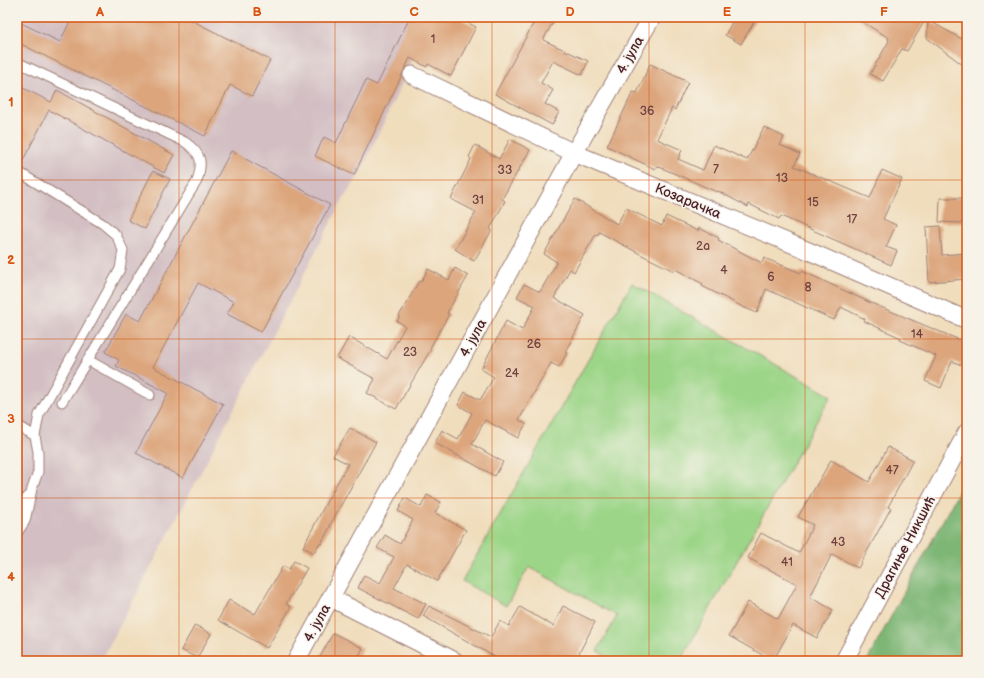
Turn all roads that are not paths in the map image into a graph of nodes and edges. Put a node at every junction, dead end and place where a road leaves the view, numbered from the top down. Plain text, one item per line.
1 (652, 17) edge
2 (17, 62) edge
3 (412, 75) dead end
4 (574, 153) junction
5 (17, 172) edge
6 (967, 320) edge
7 (88, 360) junction
8 (150, 396) dead end
9 (62, 402) dead end
10 (17, 425) edge
11 (967, 432) edge
12 (35, 436) junction
13 (32, 489) junction
14 (17, 515) edge
15 (17, 533) edge
16 (331, 598) junction
17 (296, 661) edge
18 (455, 661) edge
19 (844, 661) edge

1 - 4 street, 4. јула
2 - 7 lane
3 - 4 street, Козарачка
4 - 6 street, Козарачка
4 - 16 street, 4. јула
5 - 12 lane
7 - 8 lane
7 - 9 lane
10 - 12 lane
11 - 19 street, Драгиње Никшић
12 - 13 lane
13 - 14 lane
13 - 15 lane
16 - 17 street, 4. јула
16 - 18 street

